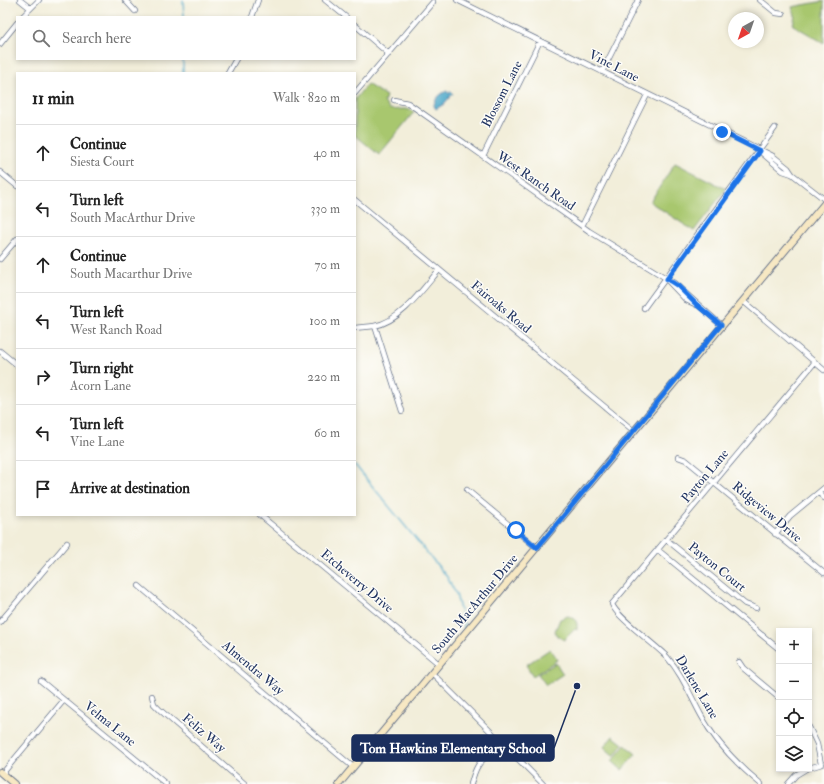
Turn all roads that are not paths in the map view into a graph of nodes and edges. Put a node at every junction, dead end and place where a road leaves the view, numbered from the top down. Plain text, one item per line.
1 (20, 0) edge
2 (39, 0) edge
3 (125, 0) edge
4 (258, 0) edge
5 (325, 0) edge
6 (457, 0) edge
7 (638, 0) edge
8 (760, 0) edge
9 (433, 2) dead end
10 (30, 8) junction
11 (135, 11) dead end
12 (783, 14) dead end
13 (23, 16) edge
14 (252, 16) edge
15 (345, 16) edge
16 (16, 25) edge
17 (356, 26) edge
18 (540, 41) junction
19 (0, 44) edge
20 (389, 54) junction
21 (235, 60) edge
22 (229, 72) edge
23 (602, 72) junction
24 (356, 92) edge
25 (647, 95) junction
26 (394, 100) dead end
27 (775, 128) dead end
28 (760, 151) junction
29 (483, 156) junction
30 (0, 172) edge
31 (16, 185) edge
32 (824, 199) edge
33 (356, 201) edge
34 (824, 204) edge
35 (582, 226) junction
36 (16, 240) edge
37 (0, 259) edge
38 (438, 270) junction
39 (667, 279) junction
40 (743, 300) junction
41 (644, 308) dead end
42 (721, 325) junction
43 (375, 326) junction
44 (356, 328) edge
45 (0, 351) edge
46 (815, 362) junction
47 (16, 364) edge
48 (824, 370) edge
49 (402, 411) dead end
50 (634, 431) junction
51 (678, 457) dead end
52 (714, 483) junction
53 (824, 488) edge
54 (467, 490) dead end
55 (819, 493) junction
56 (824, 498) edge
57 (261, 516) edge
58 (775, 534) junction
59 (666, 540) junction
60 (67, 543) dead end
61 (537, 548) junction
62 (658, 550) junction
63 (824, 573) edge
64 (139, 586) dead end
65 (612, 604) joint
66 (756, 608) dead end
67 (0, 622) edge
68 (776, 646) edge
69 (739, 662) dead end
70 (439, 664) junction
71 (432, 673) junction
72 (41, 681) dead end
73 (152, 696) dead end
74 (776, 696) edge
75 (64, 700) junction
76 (812, 733) edge
77 (492, 753) dead end
78 (822, 764) edge
79 (353, 767) junction
80 (812, 767) edge
81 (802, 772) edge
82 (1, 773) edge
83 (14, 784) edge
84 (166, 784) edge
85 (245, 784) edge
86 (339, 784) edge
87 (471, 784) edge
88 (542, 784) edge
89 (761, 784) edge
90 (788, 784) edge

1 - 10 street
2 - 10 street
3 - 11 street
4 - 14 street
5 - 15 street
6 - 18 street, Vine Lane
7 - 23 street
8 - 12 street
9 - 20 street
10 - 13 street
16 - 19 street
17 - 20 street
18 - 23 street, Vine Lane
18 - 29 street, Blossom Lane
20 - 24 street
21 - 22 street
23 - 25 street, Vine Lane
25 - 28 street, Vine Lane
25 - 35 street
26 - 29 street, West Ranch Road
27 - 28 street
28 - 32 street, Vine Lane
28 - 39 street
29 - 35 street, West Ranch Road
30 - 31 street
33 - 38 street, Fairoaks Road
34 - 40 street
35 - 39 street, West Ranch Road
36 - 37 street
38 - 43 street
38 - 50 street, Fairoaks Road
39 - 41 street
39 - 42 street, West Ranch Road
40 - 42 street
40 - 46 street
42 - 50 street, South MacArthur Drive
43 - 44 street
43 - 49 street
45 - 47 street
46 - 48 street
46 - 52 street, Payton Lane
50 - 61 street, South MacArthur Drive
51 - 52 street, Ridgeview Drive
52 - 58 street, Ridgeview Drive
52 - 59 street, Payton Lane
53 - 55 street
54 - 61 street
55 - 56 street
55 - 58 street
57 - 70 street, Etcheverry Drive
58 - 63 street, Ridgeview Drive
59 - 62 street, Payton Lane
59 - 66 street, Payton Court
60 - 67 street
61 - 70 street, South MacArthur Drive
62 - 65 street, Payton Lane
62 - 68 street
64 - 79 street, Almendra Way
65 - 89 street, Darlene Lane
69 - 74 street
70 - 71 street, South MacArthur Drive
71 - 79 street, South MacArthur Drive
71 - 88 street
72 - 75 street, Velma Lane
73 - 85 street, Feliz Way
75 - 82 street
75 - 84 street, Velma Lane
76 - 78 street
77 - 87 street
78 - 80 street
79 - 86 street, South MacArthur Drive
81 - 90 street
82 - 83 street

